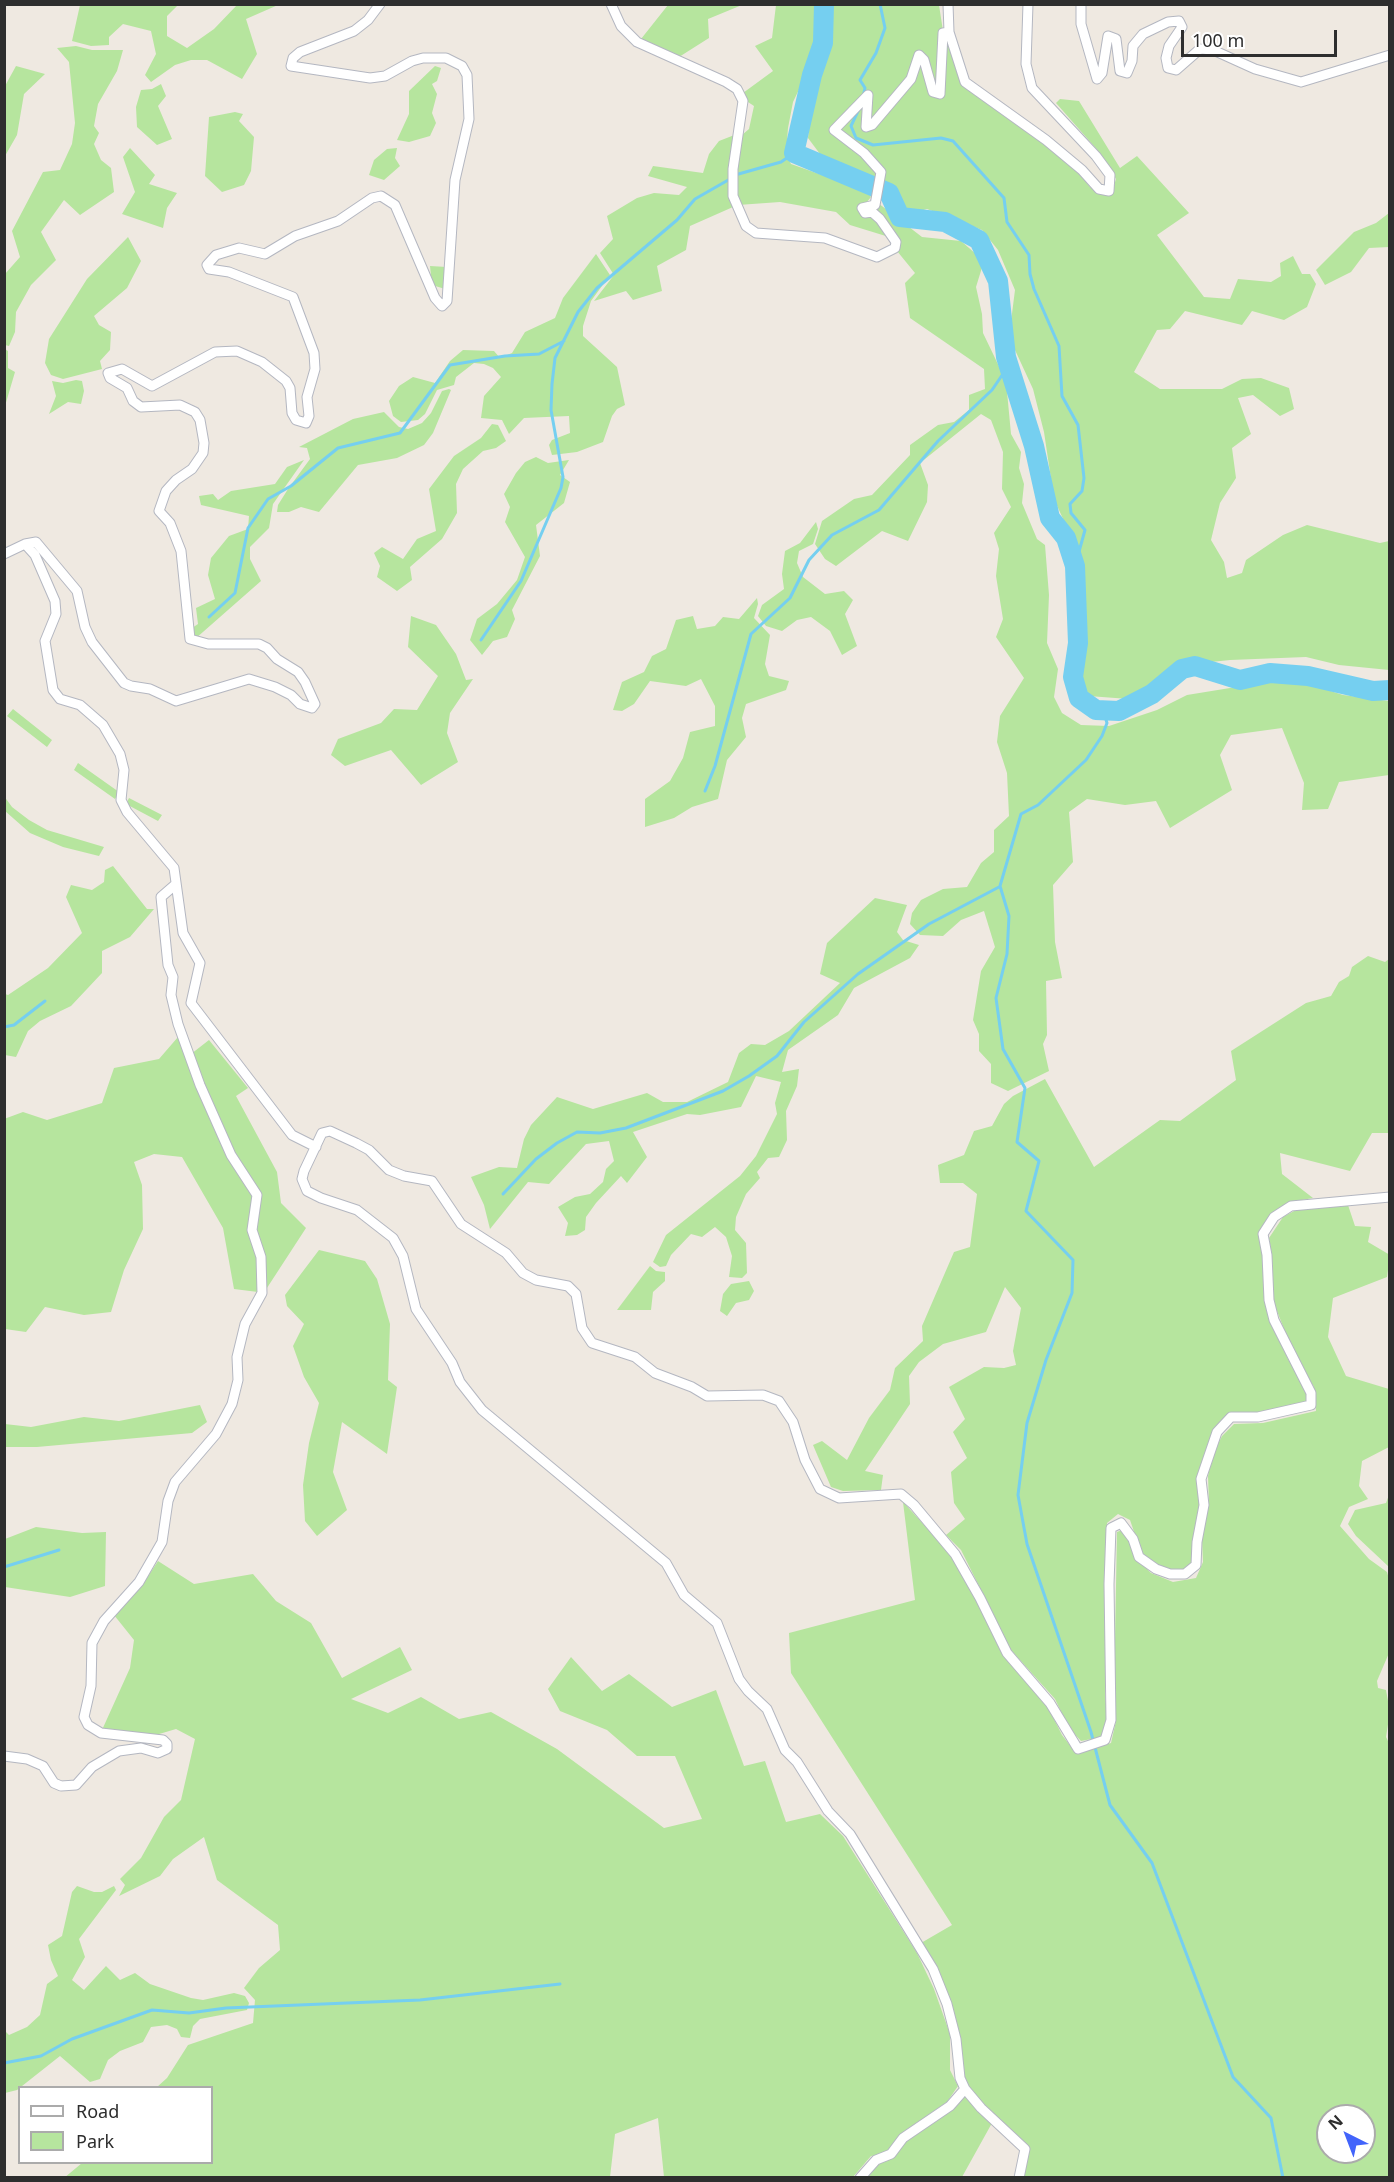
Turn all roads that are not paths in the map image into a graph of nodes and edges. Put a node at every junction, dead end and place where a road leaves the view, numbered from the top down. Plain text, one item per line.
1 (380, 4) edge
2 (611, 4) edge
3 (948, 4) edge
4 (1028, 4) edge
5 (1081, 4) edge
6 (949, 32) junction
7 (1389, 55) edge
8 (25, 544) junction
9 (4, 554) edge
10 (176, 884) junction
11 (316, 1147) junction
12 (1389, 1197) edge
13 (4, 1756) edge
14 (965, 2089) junction
15 (860, 2178) edge
16 (1020, 2178) edge

1 - 8 street
2 - 6 street
3 - 6 street
4 - 6 street
5 - 7 street
8 - 9 street
8 - 10 street
10 - 11 street
10 - 13 street
11 - 12 street
11 - 14 street
14 - 15 street
14 - 16 street

